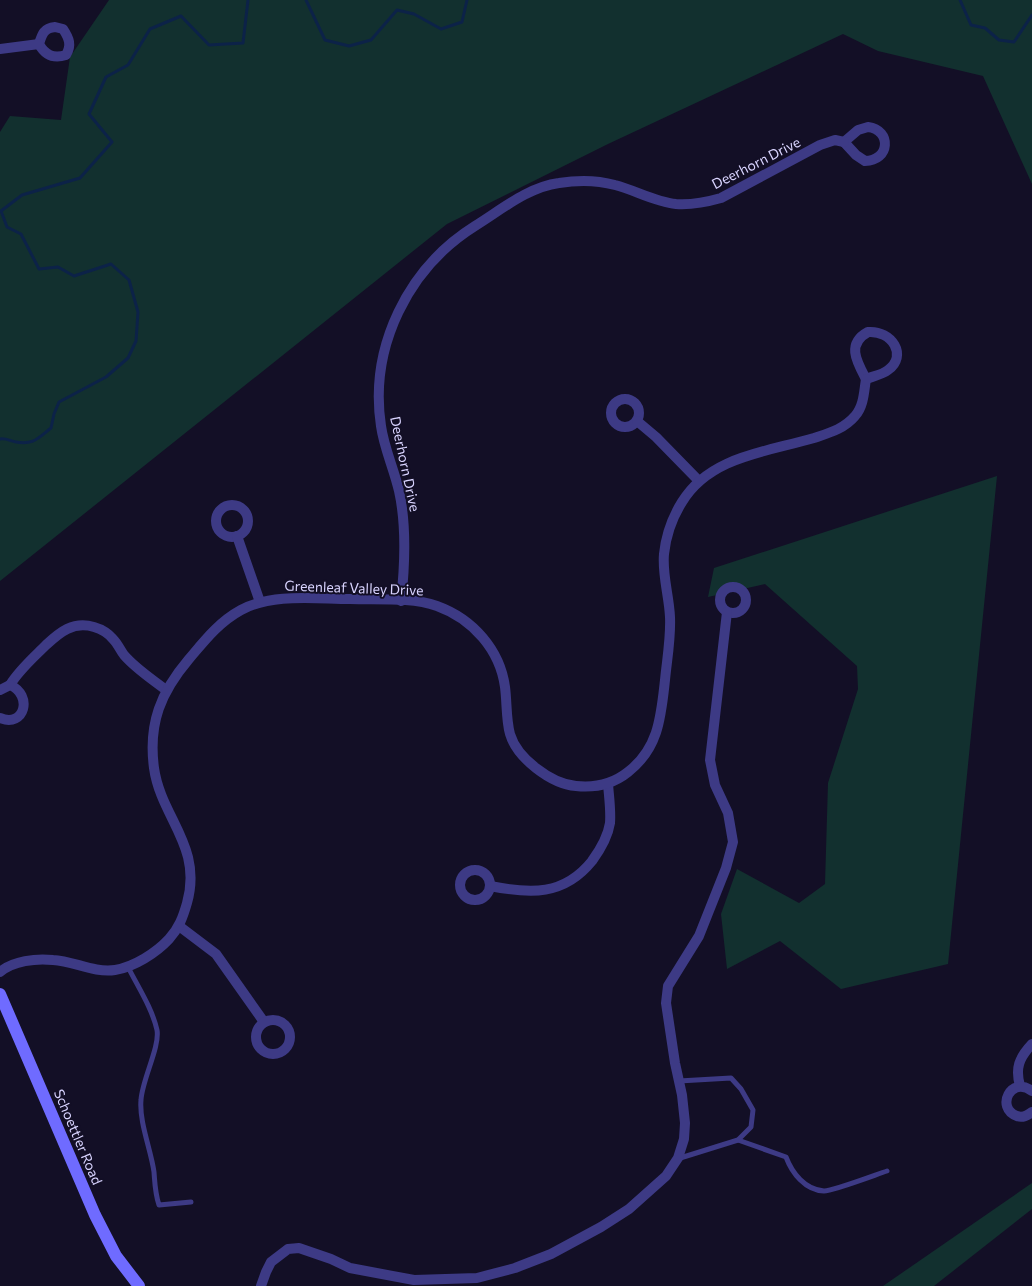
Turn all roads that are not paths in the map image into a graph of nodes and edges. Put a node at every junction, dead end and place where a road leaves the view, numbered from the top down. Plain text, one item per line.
1 (39, 44) dead end
2 (0, 49) edge
3 (844, 142) dead end
4 (866, 378) junction
5 (637, 421) dead end
6 (698, 480) junction
7 (237, 536) dead end
8 (400, 600) junction
9 (260, 602) junction
10 (727, 612) dead end
11 (10, 685) junction
12 (0, 690) edge
13 (166, 690) junction
14 (0, 718) edge
15 (608, 784) junction
16 (490, 886) dead end
17 (179, 926) junction
18 (128, 967) junction
19 (0, 972) edge
20 (0, 994) edge
21 (264, 1022) dead end
22 (1032, 1044) edge
23 (679, 1081) junction
24 (1020, 1086) junction
25 (1032, 1091) edge
26 (1032, 1112) edge
27 (738, 1140) junction
28 (677, 1159) junction
29 (887, 1171) dead end
30 (190, 1202) dead end
31 (139, 1286) edge
32 (261, 1286) edge

1 - 2 street
3 - 8 street, Deerhorn Drive
4 - 4 street
4 - 6 street, Greenleaf Valley Drive
5 - 6 street
6 - 15 street, Greenleaf Valley Drive
7 - 9 street
8 - 9 street, Greenleaf Valley Drive
8 - 15 street, Greenleaf Valley Drive
9 - 13 street, Greenleaf Valley Drive
10 - 23 street
11 - 12 street
11 - 13 street
11 - 14 street
13 - 17 street, Greenleaf Valley Drive
15 - 16 street
17 - 18 street, Greenleaf Valley Drive
17 - 21 street
18 - 19 street, Greenleaf Valley Drive
18 - 30 lane
20 - 31 street, Schoettler Road
22 - 24 street
23 - 27 lane
23 - 28 street
24 - 25 street
24 - 26 street
27 - 28 lane
27 - 29 lane
28 - 32 street

